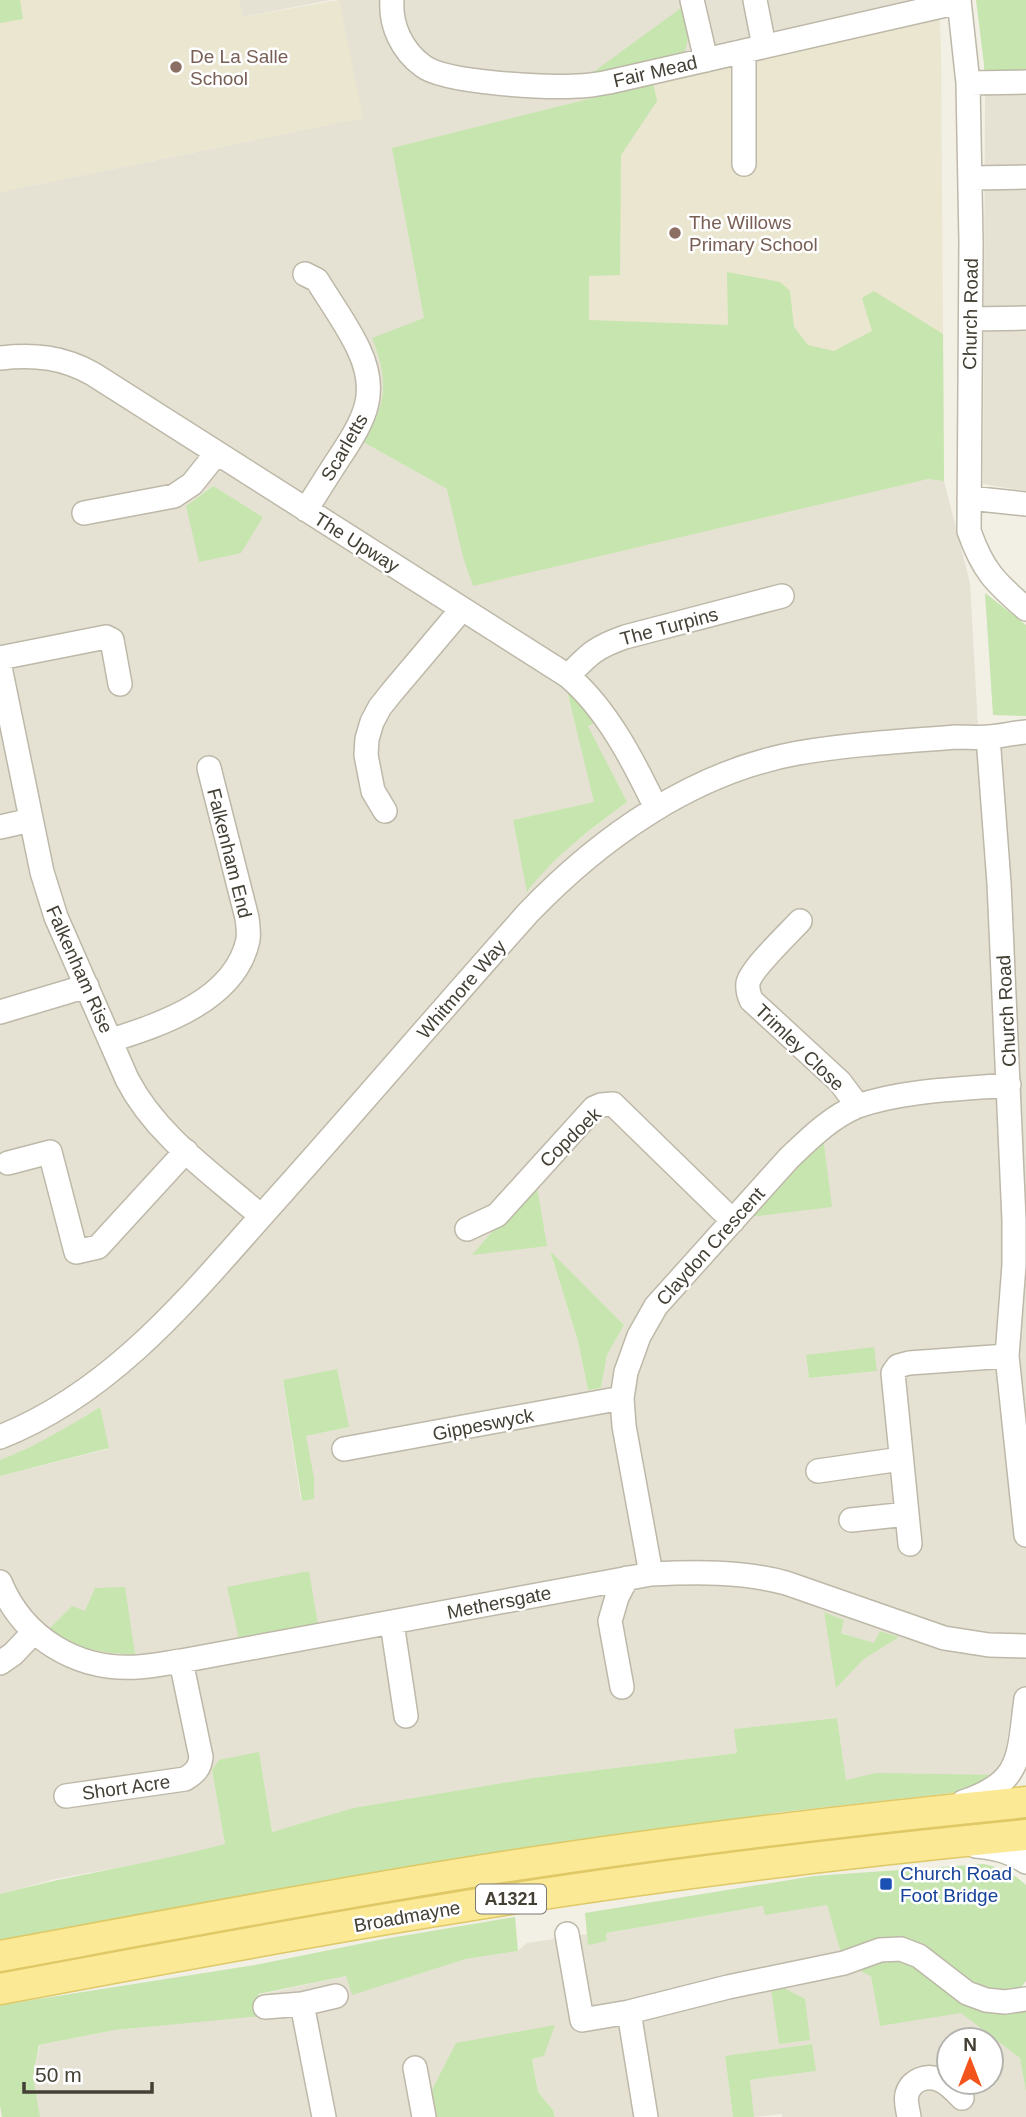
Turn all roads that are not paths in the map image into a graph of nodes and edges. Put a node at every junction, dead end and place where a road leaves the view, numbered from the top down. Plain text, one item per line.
1 (392, 0) edge
2 (692, 0) edge
3 (755, 0) edge
4 (959, 1) edge
5 (754, 49) junction
6 (706, 60) junction
7 (1026, 82) edge
8 (968, 83) junction
9 (744, 164) dead end
10 (1026, 177) edge
11 (970, 178) junction
12 (305, 274) dead end
13 (1026, 318) edge
14 (971, 319) junction
15 (0, 358) edge
16 (216, 454) junction
17 (969, 498) junction
18 (1026, 504) edge
19 (306, 509) junction
20 (84, 513) dead end
21 (782, 596) dead end
22 (462, 609) junction
23 (1026, 609) edge
24 (0, 658) edge
25 (0, 667) edge
26 (568, 676) junction
27 (120, 684) dead end
28 (1026, 732) edge
29 (988, 737) junction
30 (209, 768) dead end
31 (656, 808) junction
32 (385, 811) dead end
33 (32, 820) junction
34 (0, 827) edge
35 (800, 921) dead end
36 (87, 986) junction
37 (1015, 988) edge
38 (0, 1012) edge
39 (111, 1040) junction
40 (1009, 1085) junction
41 (593, 1087) dead end
42 (613, 1104) junction
43 (858, 1106) junction
44 (186, 1151) junction
45 (8, 1163) dead end
46 (1020, 1211) edge
47 (261, 1216) junction
48 (733, 1221) junction
49 (467, 1229) dead end
50 (1020, 1264) edge
51 (1007, 1356) junction
52 (1018, 1397) edge
53 (622, 1398) junction
54 (0, 1437) edge
55 (344, 1449) dead end
56 (901, 1459) junction
57 (818, 1471) dead end
58 (907, 1514) junction
59 (851, 1520) dead end
60 (1026, 1535) edge
61 (911, 1544) dead end
62 (650, 1574) junction
63 (627, 1578) junction
64 (0, 1582) edge
65 (392, 1623) junction
66 (34, 1632) junction
67 (1026, 1646) edge
68 (181, 1661) junction
69 (0, 1663) edge
70 (622, 1687) dead end
71 (1026, 1699) edge
72 (406, 1716) dead end
73 (1020, 1742) junction
74 (1026, 1766) edge
75 (66, 1796) dead end
76 (1026, 1802) edge
77 (929, 1812) junction
78 (1026, 1835) edge
79 (938, 1843) junction
80 (1026, 1862) edge
81 (567, 1934) dead end
82 (0, 1956) edge
83 (0, 1989) edge
84 (336, 1996) dead end
85 (1026, 1999) edge
86 (302, 2004) junction
87 (265, 2007) dead end
88 (629, 2012) junction
89 (415, 2068) dead end
90 (962, 2098) dead end
91 (324, 2117) edge
92 (424, 2117) edge
93 (646, 2117) edge
94 (909, 2117) edge

1 - 6 street, Fair Mead
2 - 6 street
3 - 5 street
4 - 5 street, Fair Mead
4 - 8 street, Church Road
5 - 6 street, Fair Mead
5 - 9 street
7 - 8 street
8 - 11 street, Church Road
10 - 11 street
11 - 14 street, Church Road
12 - 19 street, Scarletts
13 - 14 street
14 - 17 street, Church Road
15 - 16 street, The Upway
16 - 19 street, The Upway
16 - 20 street
17 - 18 street
17 - 23 street, Church Road
19 - 22 street, The Upway
21 - 26 street, The Turpins
22 - 26 street, The Upway
22 - 32 street
24 - 27 street
25 - 33 street, Falkenham Rise
26 - 31 street, The Upway
28 - 29 street, Whitmore Way
29 - 31 street, Whitmore Way
29 - 37 street, Church Road
30 - 39 street, Falkenham End
31 - 47 street, Whitmore Way
33 - 34 street
33 - 36 street, Falkenham Rise
35 - 43 street, Trimley Close
36 - 38 street
36 - 39 street, Falkenham Rise
37 - 40 street, Church Road
39 - 44 street, Falkenham Rise
40 - 43 street, Claydon Crescent
40 - 46 street, Church Road
41 - 42 street
42 - 48 street, Copdoek
42 - 49 street, Copdoek
43 - 48 street, Claydon Crescent
44 - 45 street
44 - 47 street, Falkenham Rise
46 - 50 street, Church Road
47 - 54 street, Whitmore Way
48 - 53 street, Claydon Crescent
50 - 51 street, Church Road
51 - 52 street, Church Road
51 - 56 street
52 - 60 street, Church Road
53 - 55 street, Gippeswyck
53 - 62 street, Claydon Crescent
56 - 57 street
56 - 58 street
58 - 59 street
58 - 61 street
62 - 63 street, Methersgate
62 - 67 street, Methersgate
63 - 65 street, Methersgate
63 - 70 street
64 - 66 street, Methersgate
65 - 68 street, Methersgate
65 - 72 street
66 - 68 street, Methersgate
66 - 69 street
68 - 75 street, Short Acre
71 - 73 street
73 - 74 street
73 - 77 street
76 - 77 main road, Broadmayne / A1321
77 - 82 main road, Broadmayne / A1321
78 - 79 main road, Broadmayne / A1321
79 - 80 street
79 - 83 main road, Broadmayne / A1321
81 - 88 street
84 - 86 street
85 - 88 street
86 - 87 street
86 - 91 street
88 - 93 street
89 - 92 street
90 - 94 street

